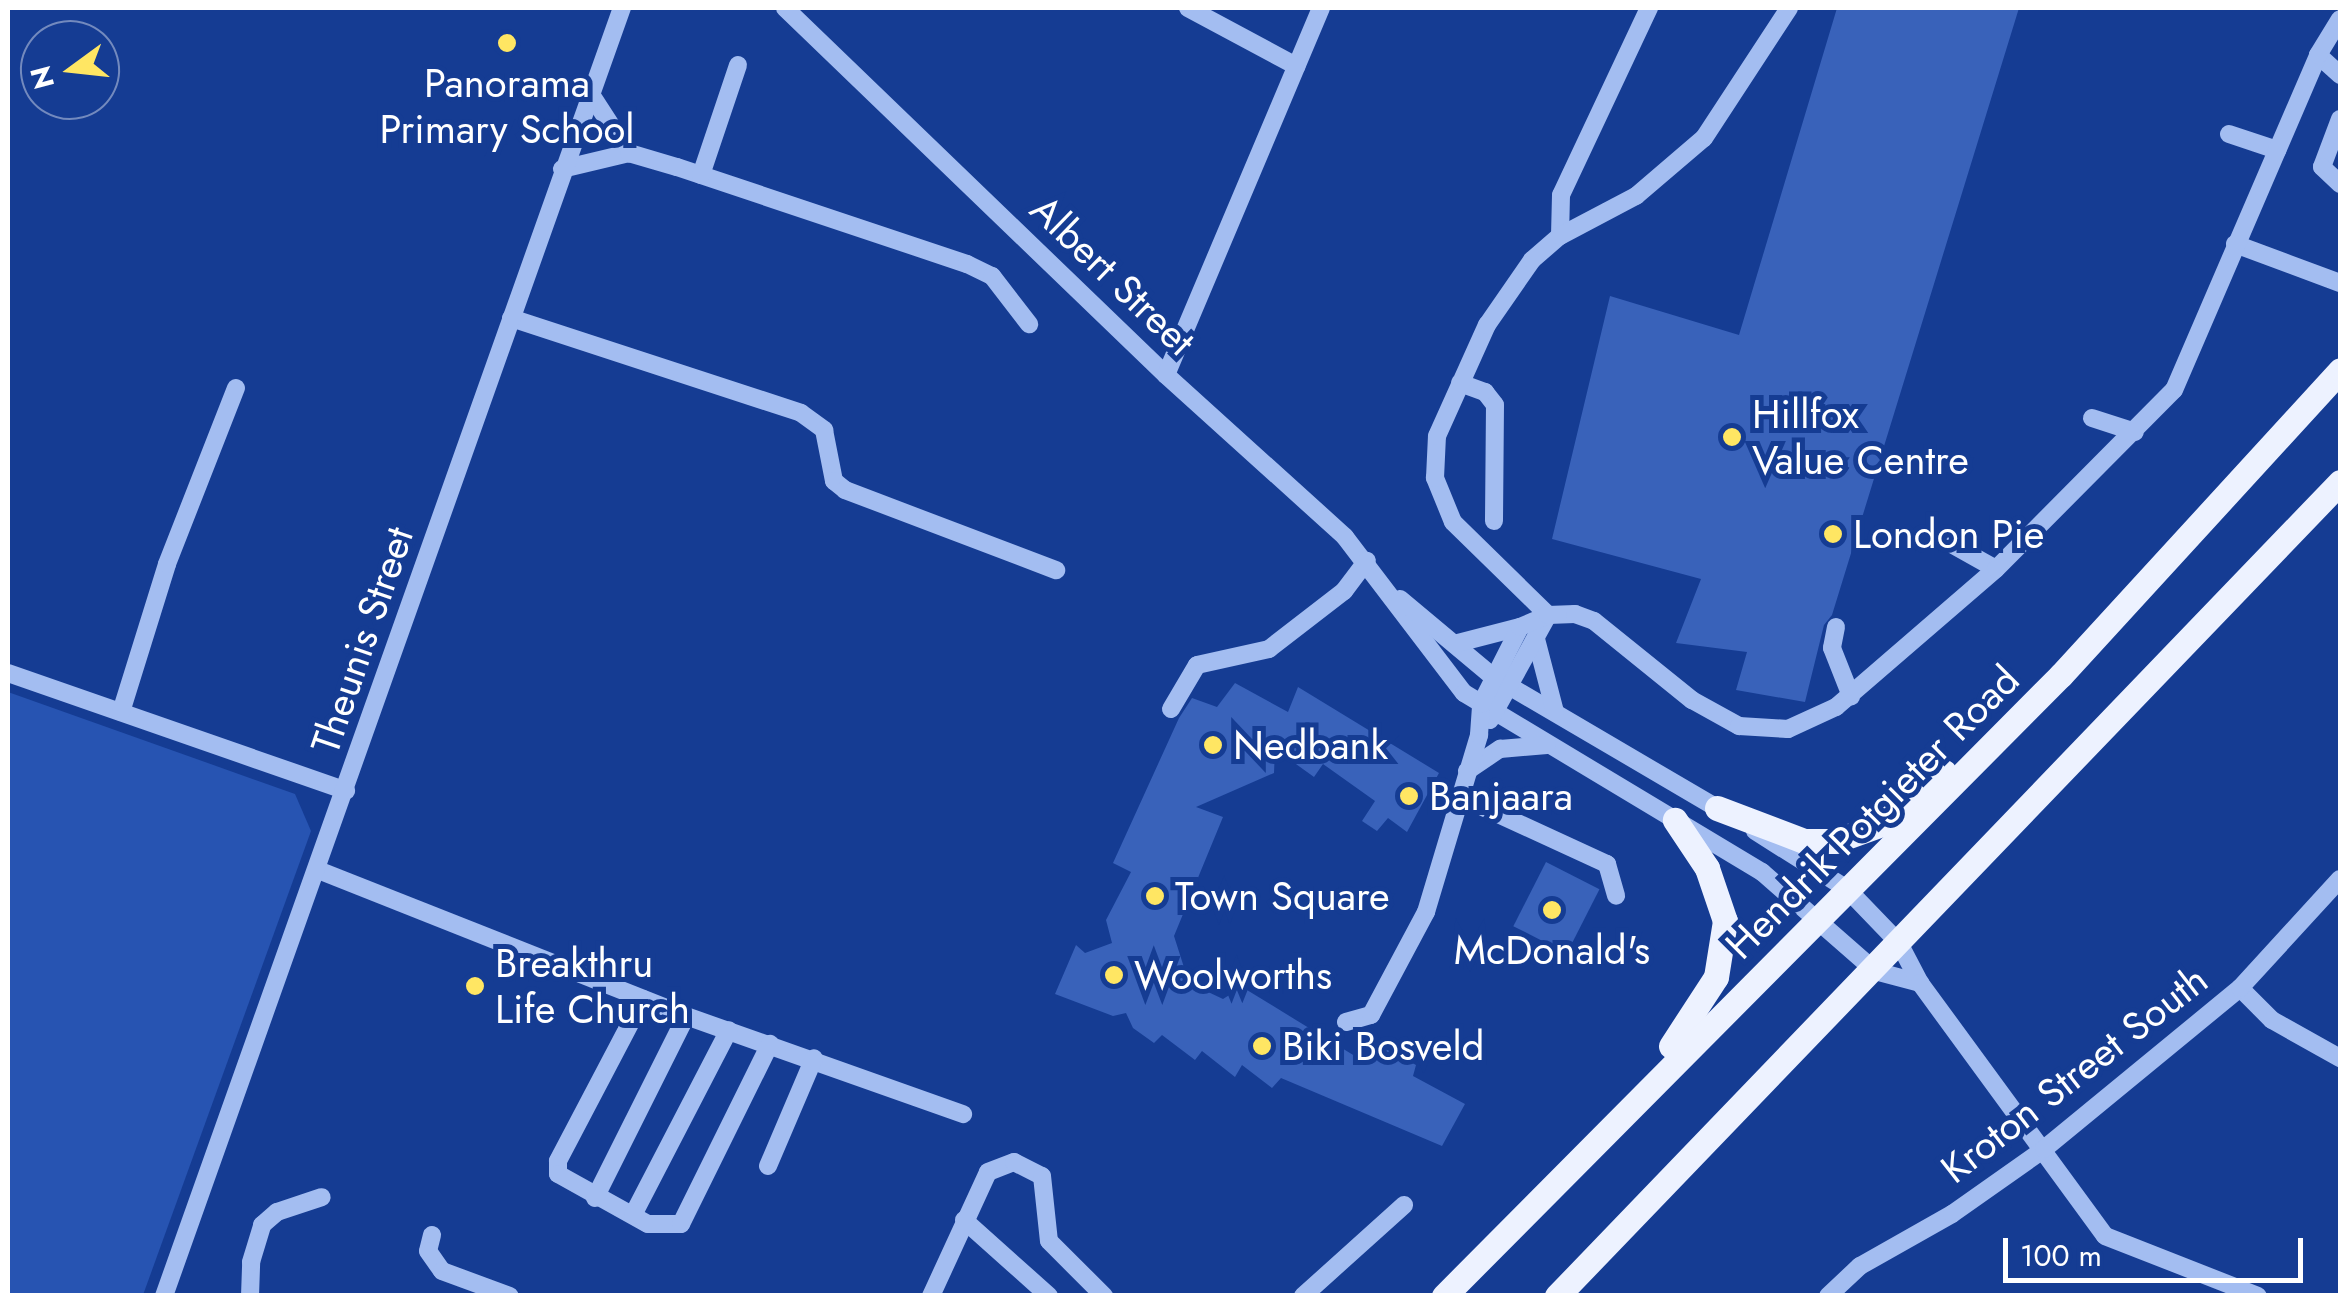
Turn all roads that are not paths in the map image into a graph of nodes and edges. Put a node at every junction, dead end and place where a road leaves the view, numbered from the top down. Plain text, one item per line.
1 (622, 8) edge
2 (786, 8) edge
3 (1188, 8) edge
4 (1321, 8) edge
5 (1649, 8) edge
6 (1789, 8) edge
7 (2340, 19) edge
8 (2318, 55) junction
9 (738, 65) dead end
10 (1296, 66) junction
11 (2340, 75) edge
12 (590, 92) junction
13 (2340, 119) edge
14 (2228, 134) dead end
15 (2277, 150) junction
16 (629, 153) junction
17 (562, 169) junction
18 (701, 175) junction
19 (2340, 184) edge
20 (1560, 236) junction
21 (2235, 244) junction
22 (2340, 283) edge
23 (511, 318) junction
24 (1029, 324) dead end
25 (2340, 370) edge
26 (1166, 375) junction
27 (1460, 383) junction
28 (236, 388) dead end
29 (2092, 418) dead end
30 (2135, 432) junction
31 (2340, 482) edge
32 (1494, 521) dead end
33 (1953, 545) dead end
34 (1367, 560) junction
35 (1996, 569) junction
36 (1056, 570) dead end
37 (1392, 593) junction
38 (1548, 615) junction
39 (1836, 627) dead end
40 (1528, 633) junction
41 (1454, 644) junction
42 (8, 672) edge
43 (2061, 675) junction
44 (1492, 676) junction
45 (1510, 687) junction
46 (1851, 696) junction
47 (1488, 708) junction
48 (1172, 709) dead end
49 (120, 712) junction
50 (1555, 712) junction
51 (1547, 746) junction
52 (1467, 771) junction
53 (346, 791) junction
54 (1459, 796) junction
55 (1717, 808) junction
56 (1676, 820) junction
57 (318, 870) junction
58 (2340, 879) edge
59 (1847, 889) junction
60 (1616, 896) dead end
61 (1819, 918) junction
62 (1899, 943) junction
63 (1874, 971) junction
64 (1920, 983) junction
65 (2240, 988) junction
66 (642, 999) junction
67 (686, 1016) junction
68 (1346, 1022) dead end
69 (729, 1030) junction
70 (770, 1044) junction
71 (814, 1058) junction
72 (2340, 1058) edge
73 (963, 1114) dead end
74 (1596, 1140) junction
75 (2044, 1149) junction
76 (768, 1166) dead end
77 (322, 1196) dead end
78 (594, 1198) junction
79 (1404, 1205) dead end
80 (634, 1216) junction
81 (964, 1220) junction
82 (432, 1235) dead end
83 (164, 1296) edge
84 (250, 1296) edge
85 (510, 1296) edge
86 (931, 1296) edge
87 (1049, 1296) edge
88 (1104, 1296) edge
89 (1303, 1296) edge
90 (1444, 1296) edge
91 (1557, 1296) edge
92 (1828, 1296) edge
93 (2258, 1296) edge

1 - 12 street, Theunis Street
2 - 26 street, Albert Street
3 - 10 street
4 - 10 street
5 - 20 street
6 - 20 street
7 - 8 street
8 - 11 street
8 - 15 street
9 - 18 street
10 - 26 street
12 - 16 street
12 - 17 street, Theunis Street
13 - 19 street
14 - 15 street
15 - 21 street
16 - 17 street
16 - 18 street
17 - 23 street, Theunis Street
18 - 24 street
20 - 27 street
21 - 22 street
21 - 30 street
23 - 36 street
23 - 53 street, Theunis Street
25 - 43 main road, Hendrik Potgieter Road
26 - 34 street, Albert Street
27 - 32 street
27 - 38 street
28 - 49 street
29 - 30 street
30 - 35 street
31 - 62 main road
33 - 35 street
34 - 37 street, Albert Street
34 - 48 street
35 - 46 street
37 - 41 street, Albert Street
37 - 47 street, Albert Street
38 - 40 street
38 - 46 street
39 - 46 street
40 - 41 street
40 - 44 street
40 - 45 street
40 - 50 street
41 - 44 street, Albert Street
42 - 49 street
43 - 55 main road
43 - 59 main road, Hendrik Potgieter Road
44 - 45 street, Albert Street
44 - 47 street
45 - 47 street
45 - 50 street, Albert Street
47 - 51 street, Albert Street
47 - 52 street
49 - 53 street
50 - 55 street, Albert Street
51 - 52 street
51 - 56 street, Albert Street
52 - 54 street
53 - 57 street, Theunis Street
54 - 60 street
54 - 68 street
55 - 59 street, Albert Street
56 - 61 street, Albert Street
56 - 74 main road
57 - 66 street
57 - 83 street, Theunis Street
58 - 65 street, Kroton Street South
59 - 61 main road, Hendrik Potgieter Road
59 - 62 street, Albert Street
61 - 63 street, Albert Street
61 - 74 main road, Hendrik Potgieter Road
62 - 63 main road
62 - 64 street, Albert Street
63 - 64 street
63 - 91 main road
64 - 75 street, Albert Street
65 - 72 street
65 - 75 street, Kroton Street South
66 - 67 street
66 - 78 street
67 - 69 street
67 - 78 street
69 - 70 street
69 - 80 street
70 - 71 street
70 - 80 street
71 - 73 street
71 - 76 street
74 - 90 main road, Hendrik Potgieter Road
75 - 92 street, Kroton Street South
75 - 93 street, Albert Street
77 - 84 street
78 - 80 street
79 - 89 street
81 - 86 street
81 - 87 street
81 - 88 street
82 - 85 street

